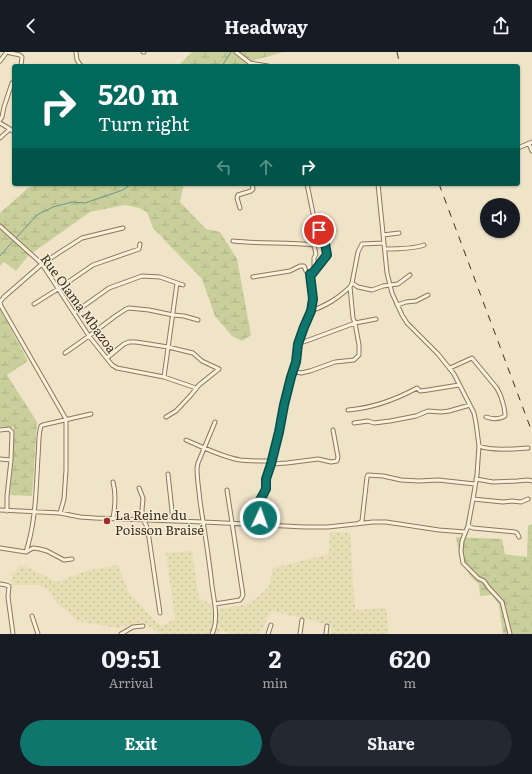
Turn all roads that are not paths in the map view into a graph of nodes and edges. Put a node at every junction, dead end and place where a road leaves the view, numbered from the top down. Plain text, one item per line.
1 (6, 52) edge
2 (76, 52) edge
3 (237, 53) edge
4 (0, 61) edge
5 (78, 63) edge
6 (21, 64) edge
7 (249, 64) edge
8 (12, 83) edge
9 (0, 122) edge
10 (10, 129) joint
11 (0, 138) edge
12 (531, 143) edge
13 (520, 147) edge
14 (532, 151) edge
15 (252, 186) edge
16 (307, 186) edge
17 (378, 186) edge
18 (240, 208) dead end
19 (315, 223) junction
20 (0, 226) edge
21 (123, 228) dead end
22 (399, 232) dead end
23 (383, 235) junction
24 (233, 241) dead end
25 (384, 243) junction
26 (140, 244) dead end
27 (314, 245) junction
28 (424, 245) dead end
29 (385, 249) junction
30 (42, 264) junction
31 (311, 274) junction
32 (410, 275) dead end
33 (253, 277) dead end
34 (177, 283) junction
35 (352, 283) junction
36 (183, 285) dead end
37 (390, 285) junction
38 (350, 288) junction
39 (58, 289) junction
40 (428, 295) dead end
41 (34, 304) dead end
42 (397, 305) junction
43 (311, 311) junction
44 (74, 313) junction
45 (173, 315) junction
46 (376, 319) dead end
47 (198, 320) dead end
48 (355, 323) junction
49 (89, 336) junction
50 (298, 344) junction
51 (168, 347) junction
52 (65, 353) dead end
53 (107, 358) junction
54 (450, 368) junction
55 (293, 371) junction
56 (164, 378) junction
57 (459, 385) junction
58 (196, 388) junction
59 (470, 404) junction
60 (348, 410) dead end
61 (91, 414) dead end
62 (166, 417) dead end
63 (486, 417) dead end
64 (66, 419) junction
65 (215, 422) dead end
66 (354, 423) dead end
67 (0, 430) edge
68 (333, 430) dead end
69 (186, 440) dead end
70 (479, 446) junction
71 (204, 448) junction
72 (528, 448) dead end
73 (0, 459) edge
74 (10, 460) junction
75 (271, 464) junction
76 (168, 474) dead end
77 (476, 479) junction
78 (532, 481) edge
79 (113, 482) dead end
80 (475, 484) junction
81 (139, 488) dead end
82 (227, 490) dead end
83 (473, 499) junction
84 (528, 499) dead end
85 (0, 510) edge
86 (7, 511) junction
87 (34, 511) junction
88 (60, 513) junction
89 (113, 518) junction
90 (143, 519) junction
91 (173, 520) junction
92 (203, 522) junction
93 (232, 523) junction
94 (359, 523) junction
95 (256, 525) junction
96 (468, 526) junction
97 (465, 532) junction
98 (519, 537) dead end
99 (0, 548) edge
100 (26, 552) junction
101 (72, 559) dead end
102 (0, 584) edge
103 (215, 604) junction
104 (160, 612) dead end
105 (32, 616) dead end
106 (302, 620) dead end
107 (271, 625) dead end
108 (143, 626) dead end
109 (327, 626) dead end
110 (14, 634) edge
111 (38, 634) edge
112 (121, 634) edge
113 (212, 634) edge
114 (268, 634) edge
115 (300, 634) edge
116 (326, 634) edge
117 (510, 634) edge

1 - 4 street
1 - 6 street
2 - 5 street
3 - 7 street
8 - 9 street
9 - 10 street
10 - 11 street
12 - 13 street
12 - 14 street
15 - 18 street
16 - 19 street
17 - 23 street
19 - 27 street
19 - 31 street
20 - 30 street, Rue Olama Mbazoa
21 - 30 street
22 - 23 street
23 - 25 street
24 - 27 street
25 - 29 street
25 - 35 street
26 - 39 street
27 - 31 street
28 - 29 street
29 - 37 street
30 - 39 street, Rue Olama Mbazoa
30 - 64 street
31 - 33 street
31 - 43 street
32 - 37 street
34 - 36 street
34 - 44 street
34 - 45 street
35 - 37 street
35 - 38 street
37 - 42 street
38 - 43 street
38 - 48 street
39 - 41 street
39 - 44 street, Rue Olama Mbazoa
40 - 42 street
42 - 54 street
43 - 50 street
44 - 49 street, Rue Olama Mbazoa
45 - 47 street
45 - 49 street
45 - 51 street
46 - 48 street
48 - 50 street
48 - 55 street
49 - 52 street
49 - 53 street, Rue Olama Mbazoa
50 - 55 street
51 - 53 street
51 - 56 street
51 - 58 street
53 - 56 street, Rue Olama Mbazoa
54 - 57 street
54 - 63 street
55 - 75 street
56 - 58 street, Rue Olama Mbazoa
57 - 59 street
57 - 60 street
58 - 62 street
59 - 66 street
59 - 70 street
61 - 64 street
64 - 87 street
64 - 88 street
65 - 71 street
67 - 74 street
68 - 75 street
69 - 71 street
70 - 72 street
70 - 77 street
71 - 75 street
71 - 92 street
73 - 74 street
74 - 86 street
75 - 95 street
76 - 91 street
77 - 78 street
77 - 80 street
79 - 89 street
80 - 83 street
80 - 94 street
81 - 90 street
82 - 93 street
83 - 84 street
83 - 96 street
85 - 86 street
86 - 87 street
87 - 88 street
87 - 100 street
88 - 89 street
89 - 90 street
90 - 91 street
90 - 104 street
91 - 92 street
92 - 93 street
92 - 103 street
93 - 95 street
93 - 103 street
94 - 95 street
94 - 97 street
96 - 97 street
96 - 98 street
97 - 117 street
99 - 100 street
100 - 101 street
102 - 110 street
103 - 113 street
105 - 111 street
106 - 115 street
107 - 114 street
108 - 112 street
109 - 116 street

